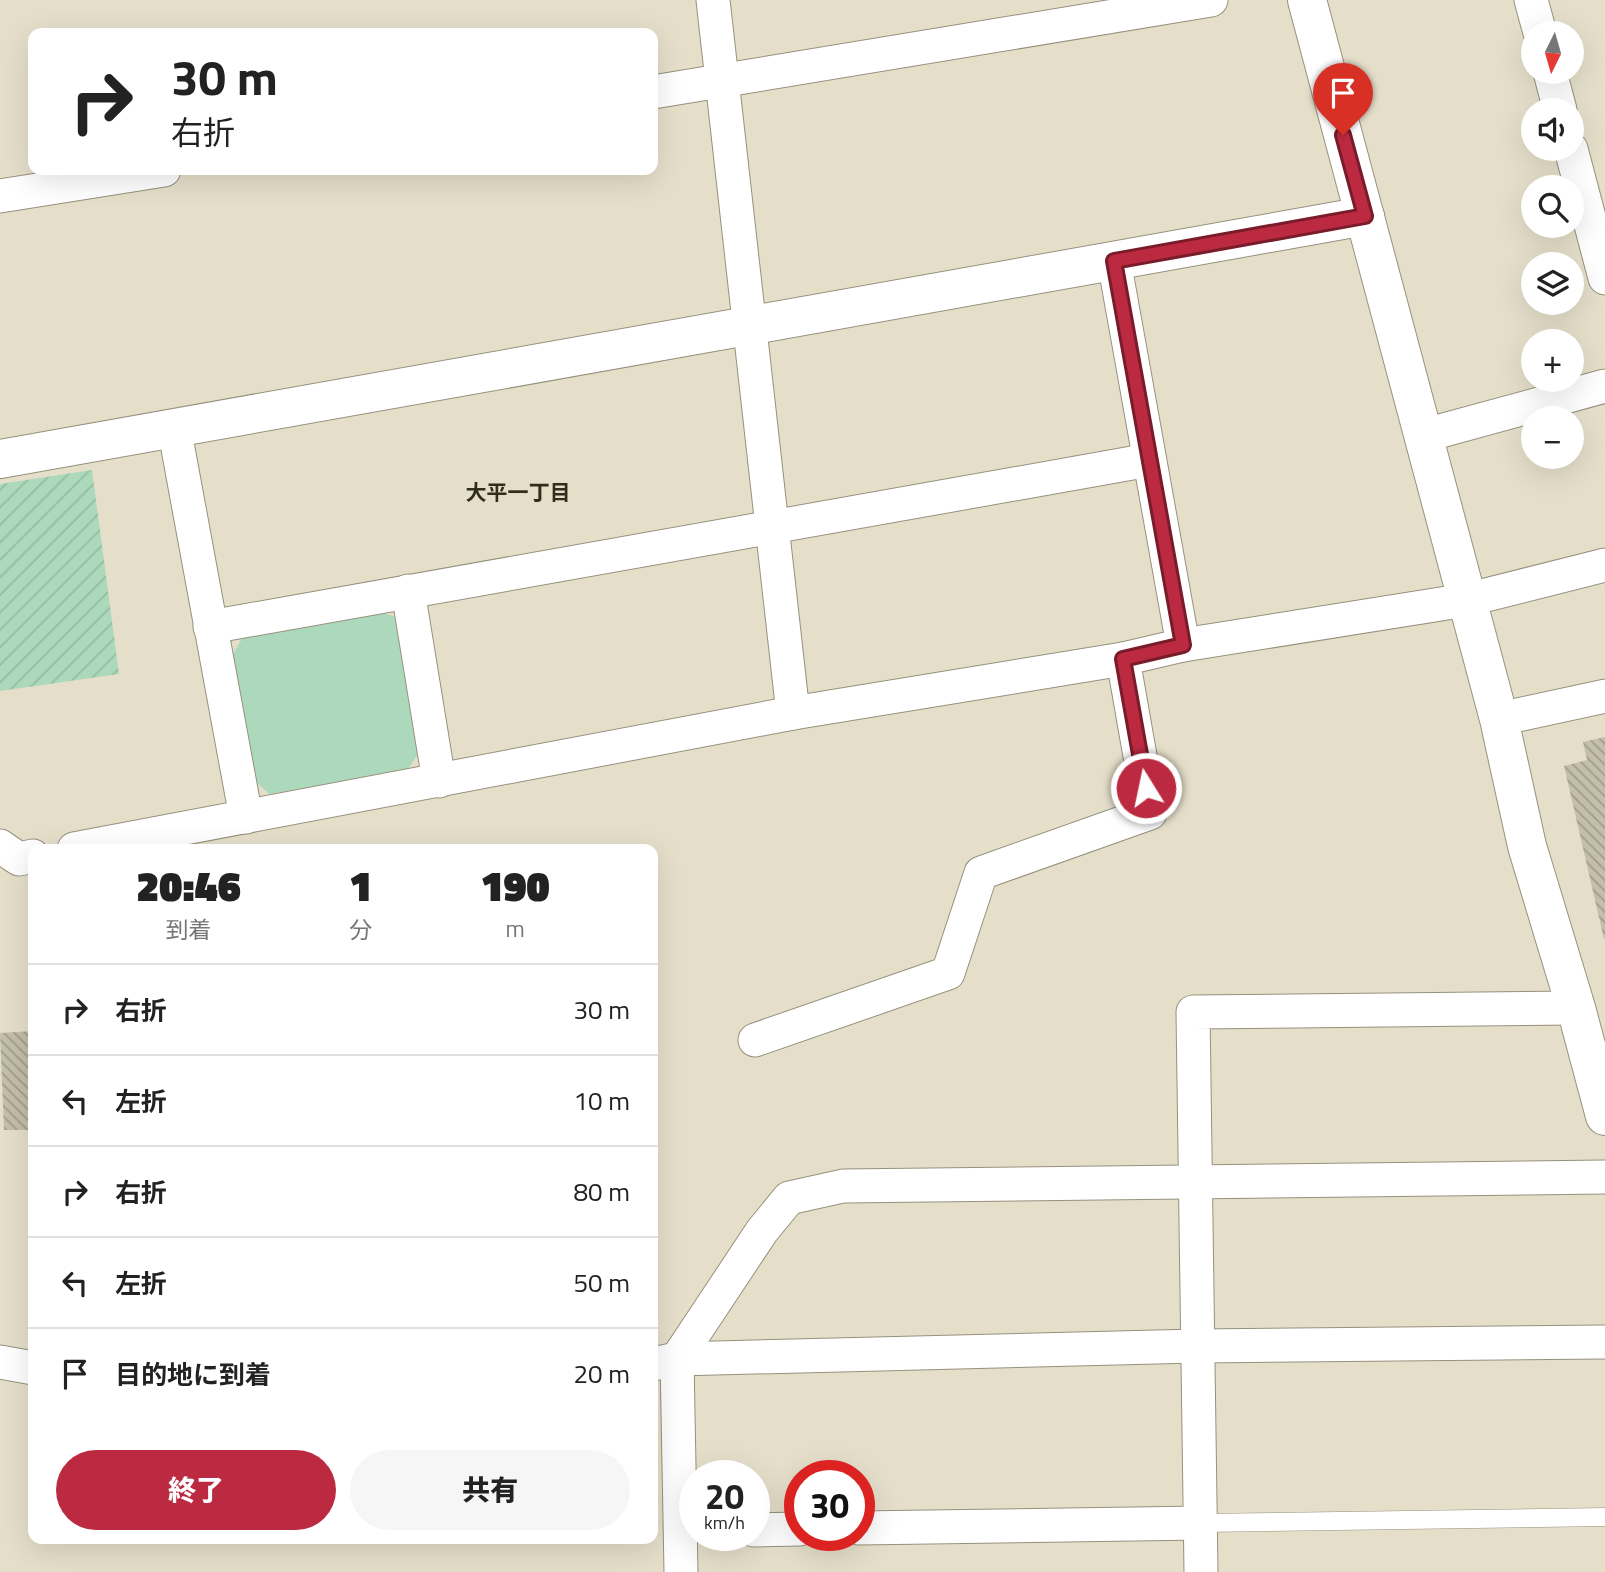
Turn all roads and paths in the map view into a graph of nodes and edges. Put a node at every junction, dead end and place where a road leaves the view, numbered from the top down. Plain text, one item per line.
1 (713, 0) edge
2 (1211, 0) edge
3 (1307, 0) edge
4 (1531, 0) edge
5 (1537, 21) edge
6 (722, 80) junction
7 (658, 91) edge
8 (1574, 161) edge
9 (132, 175) edge
10 (0, 196) edge
11 (1365, 216) junction
12 (1114, 261) junction
13 (1605, 278) edge
14 (748, 326) junction
15 (1605, 386) edge
16 (174, 427) junction
17 (1422, 436) junction
18 (0, 458) edge
19 (1150, 460) junction
20 (774, 527) junction
21 (1605, 565) edge
22 (408, 591) junction
23 (1466, 600) junction
24 (210, 627) junction
25 (1183, 645) junction
26 (1123, 659) junction
27 (1605, 696) edge
28 (793, 713) junction
29 (1499, 719) junction
30 (439, 781) junction
31 (246, 817) junction
32 (101, 844) edge
33 (0, 846) edge
34 (28, 857) edge
35 (1576, 1009) junction
36 (755, 1040) dead end
37 (1605, 1116) edge
38 (1605, 1177) edge
39 (1196, 1180) junction
40 (1605, 1342) edge
41 (1197, 1346) junction
42 (665, 1361) edge
43 (0, 1362) edge
44 (28, 1367) edge
45 (679, 1464) edge
46 (1605, 1517) edge
47 (1200, 1523) junction
48 (875, 1528) edge
49 (685, 1551) edge
50 (681, 1572) edge
51 (1201, 1572) edge

1 - 6 street
2 - 6 street
3 - 11 street
4 - 5 street
6 - 7 street
6 - 14 street
8 - 13 street
9 - 10 street
11 - 12 street
11 - 17 street
12 - 14 street
12 - 19 street
14 - 16 street
14 - 20 street
15 - 17 street
16 - 18 street
16 - 24 street
17 - 23 street
19 - 20 street
19 - 25 street
20 - 22 street
20 - 28 street
21 - 23 street
22 - 24 street
22 - 30 street
23 - 25 street
23 - 29 street
24 - 31 street
25 - 26 street
26 - 28 street
26 - 36 street
27 - 29 street
28 - 30 street
29 - 35 street
30 - 31 street
31 - 32 street
33 - 34 street
35 - 37 street
35 - 39 street
38 - 39 street
39 - 41 street
39 - 42 street
40 - 41 street
41 - 42 street
41 - 47 street
42 - 45 street
43 - 44 street
46 - 47 lane
47 - 48 street
47 - 51 street
49 - 50 street

